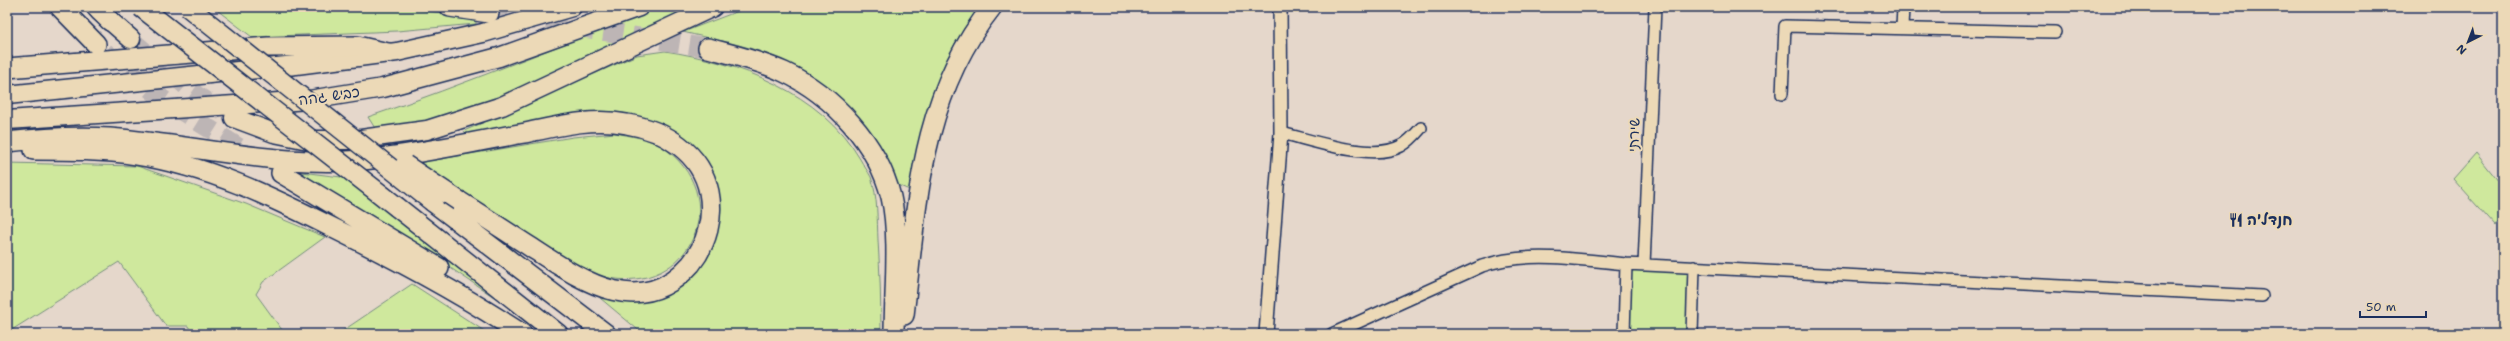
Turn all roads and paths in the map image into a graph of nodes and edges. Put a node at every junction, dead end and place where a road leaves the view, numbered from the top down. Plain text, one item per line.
1 (54, 7) edge
2 (60, 7) edge
3 (95, 7) edge
4 (142, 7) edge
5 (188, 7) edge
6 (450, 7) edge
7 (572, 7) edge
8 (639, 7) edge
9 (713, 7) edge
10 (992, 7) edge
11 (1280, 7) edge
12 (1654, 7) edge
13 (1903, 7) edge
14 (489, 13) tunnel mouth
15 (110, 20) joint
16 (1902, 28) junction
17 (2054, 32) dead end
18 (131, 39) tunnel mouth
19 (708, 48) tunnel mouth
20 (388, 54) junction
21 (7, 68) edge
22 (269, 71) junction
23 (1782, 94) dead end
24 (7, 95) edge
25 (234, 118) tunnel mouth
26 (7, 120) edge
27 (1421, 128) dead end
28 (1281, 133) junction
29 (7, 142) edge
30 (7, 149) edge
31 (281, 173) dead end
32 (1626, 264) junction
33 (1644, 265) junction
34 (1694, 267) junction
35 (2262, 296) dead end
36 (522, 334) edge
37 (532, 334) edge
38 (558, 334) edge
39 (606, 334) edge
40 (894, 334) edge
41 (902, 334) edge
42 (1266, 334) edge
43 (1332, 334) edge
44 (1624, 334) edge
45 (1692, 334) edge

1 - 2 highway
3 - 15 highway
4 - 38 highway, bridge
5 - 22 highway, bridge
6 - 14 highway
7 - 20 highway
8 - 26 highway, כביש גהה
9 - 25 highway
10 - 41 highway
11 - 28 street
12 - 33 street, שירתי
13 - 16 street
15 - 18 highway
16 - 17 street
16 - 23 street
19 - 40 highway
20 - 21 highway
20 - 24 highway
22 - 29 highway, bridge
22 - 39 highway, bridge
27 - 28 street
28 - 42 street
30 - 36 highway
31 - 37 highway
32 - 33 street
32 - 43 street
32 - 44 street
33 - 34 street
34 - 35 street
34 - 45 street

